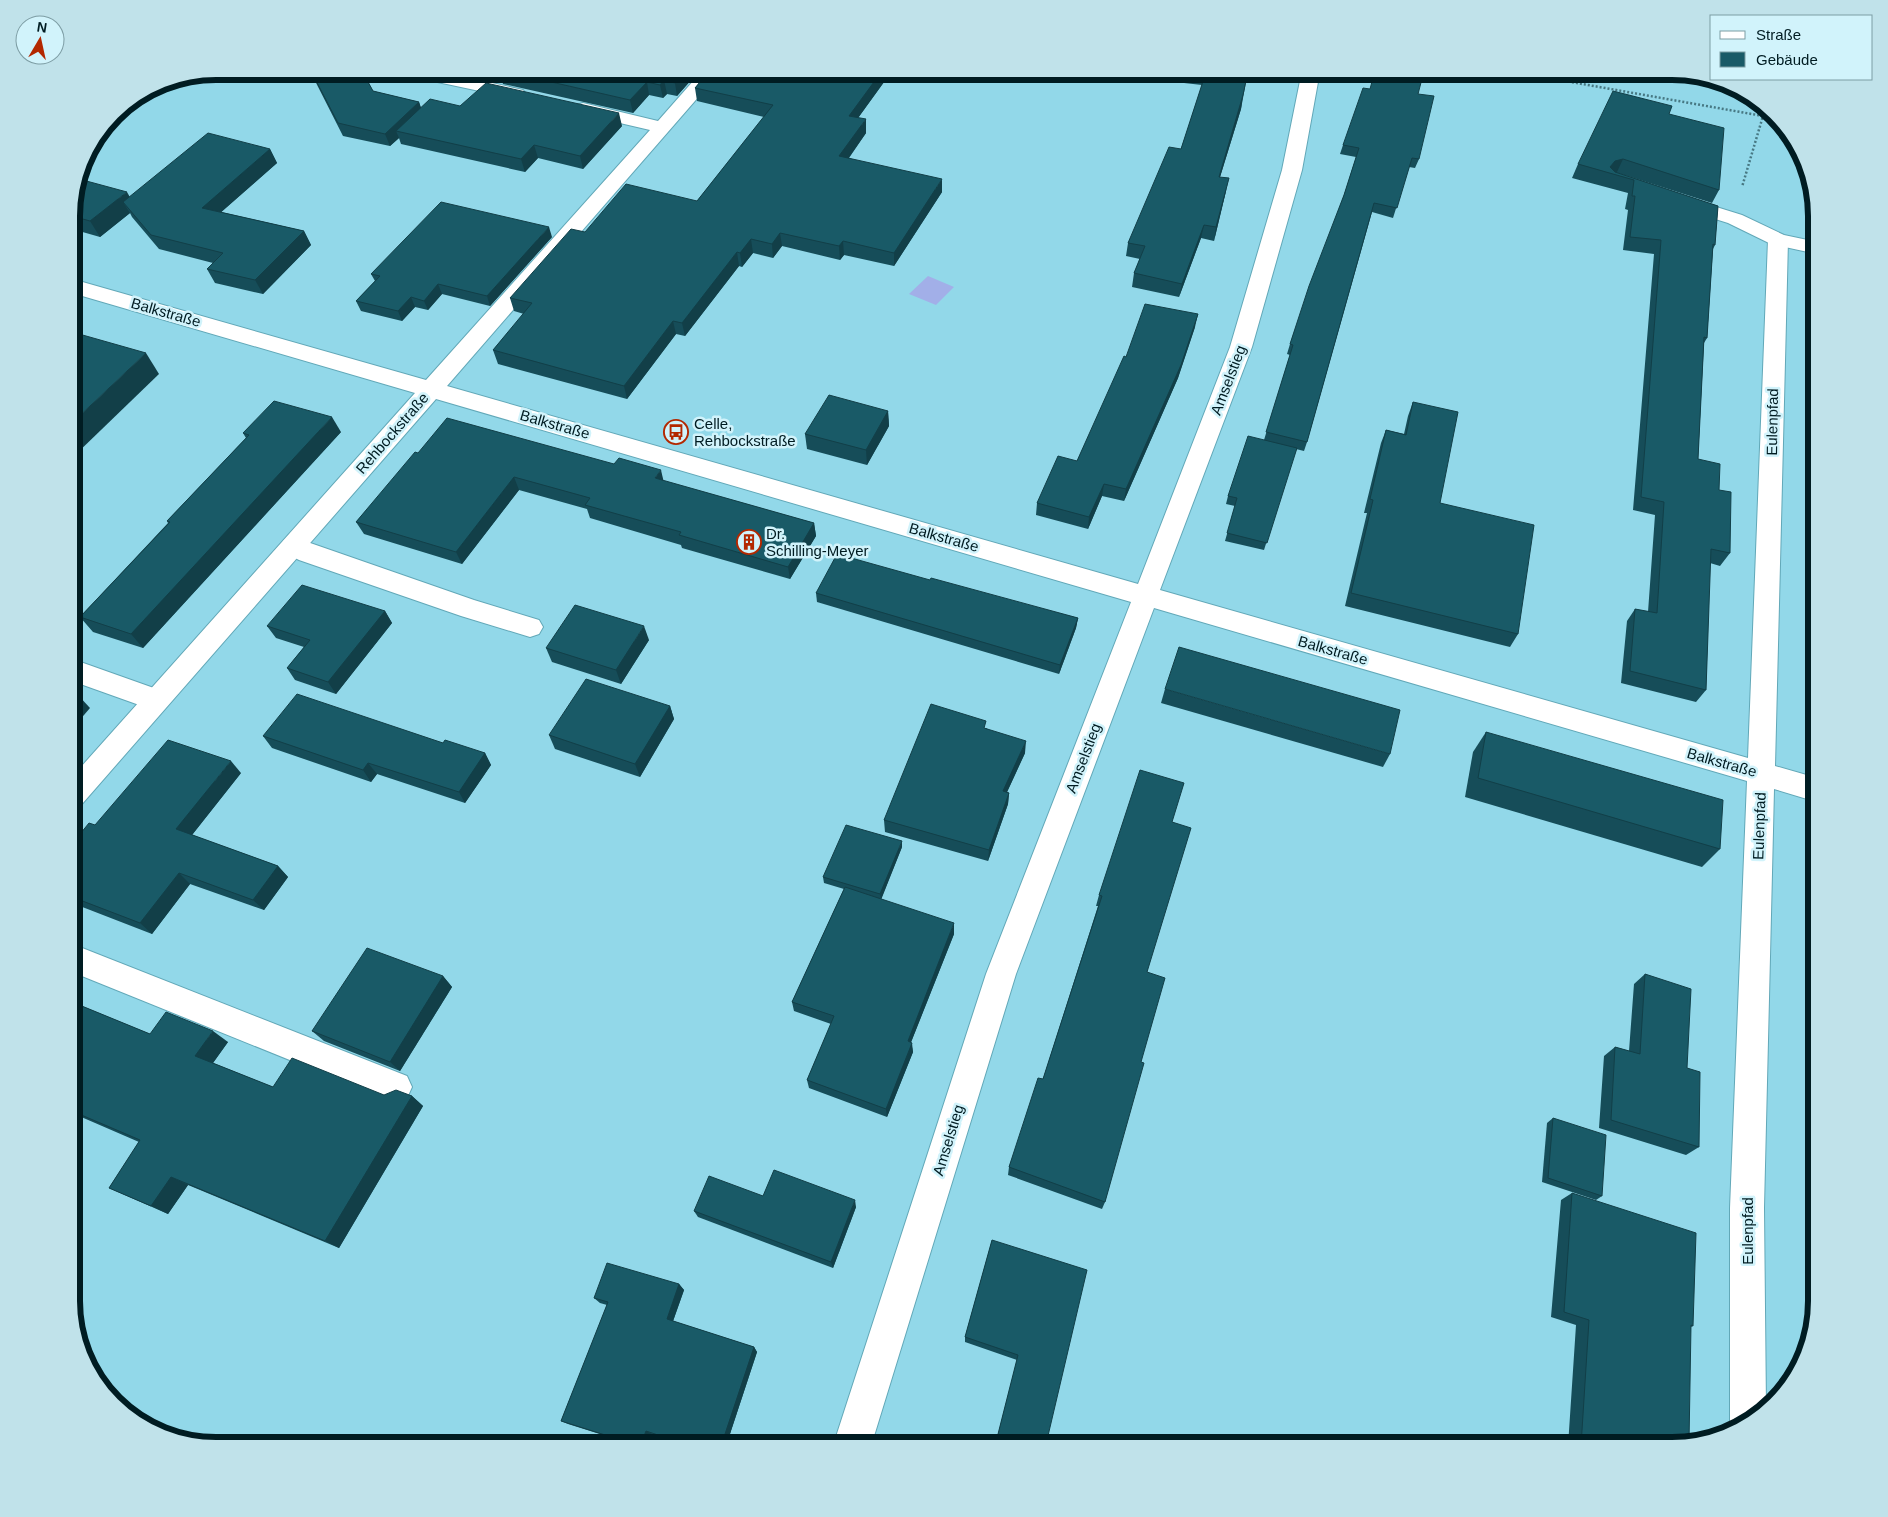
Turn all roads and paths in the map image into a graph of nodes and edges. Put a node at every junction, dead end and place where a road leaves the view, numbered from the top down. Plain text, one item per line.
1 (452, 80) edge
2 (704, 80) edge
3 (1309, 80) edge
4 (1562, 80) edge
5 (538, 99) edge
6 (567, 106) edge
7 (1763, 116) joint
8 (662, 127) junction
9 (1661, 195) edge
10 (1735, 219) junction
11 (1778, 240) junction
12 (1808, 246) edge
13 (80, 288) edge
14 (432, 388) junction
15 (292, 546) junction
16 (1145, 596) junction
17 (530, 627) dead end
18 (80, 673) edge
19 (156, 700) junction
20 (1761, 774) junction
21 (80, 787) edge
22 (1808, 787) edge
23 (80, 961) edge
24 (396, 1087) dead end
25 (1748, 1414) edge
26 (855, 1437) edge

1 - 5 street
2 - 8 street, Rehbockstraße
3 - 16 street, Amselstieg
4 - 7 path
6 - 8 street
7 - 10 path
8 - 14 street, Rehbockstraße
9 - 10 street
10 - 11 street
11 - 12 street
11 - 20 street, Eulenpfad
13 - 14 street, Balkstraße
14 - 15 street, Rehbockstraße
14 - 16 street, Balkstraße
15 - 17 street
15 - 19 street, Rehbockstraße
16 - 20 street, Balkstraße
16 - 26 street, Amselstieg
18 - 19 street
19 - 21 street, Rehbockstraße
20 - 22 street, Balkstraße
20 - 25 street, Eulenpfad
23 - 24 street

